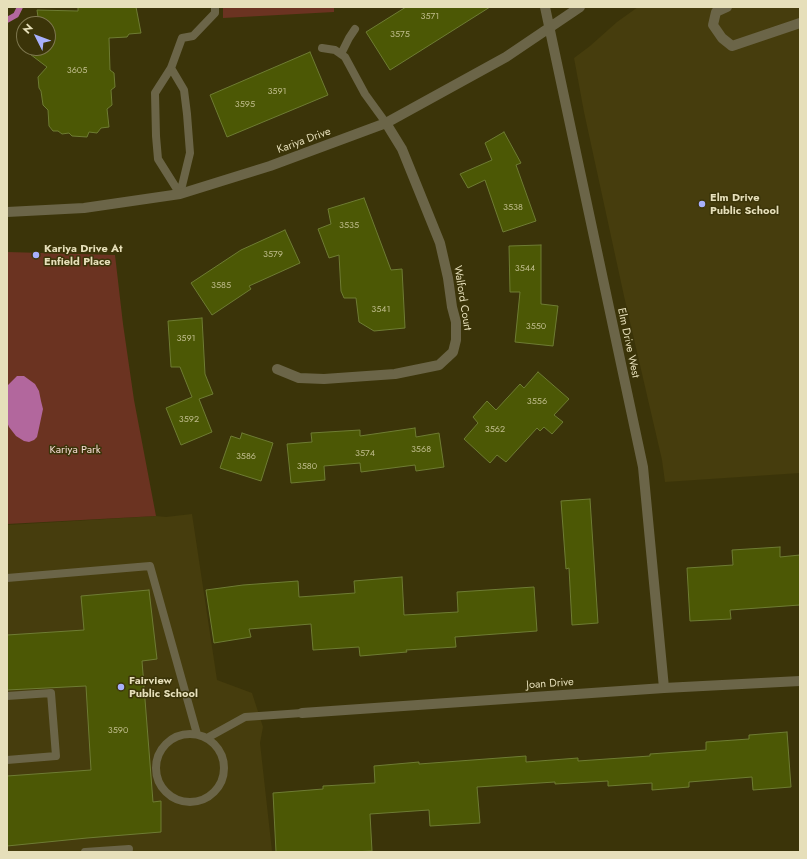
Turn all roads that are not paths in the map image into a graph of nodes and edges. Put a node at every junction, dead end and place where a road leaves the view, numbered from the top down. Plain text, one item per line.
1 (216, 7) edge
2 (545, 7) edge
3 (580, 7) edge
4 (727, 7) edge
5 (800, 22) edge
6 (548, 28) junction
7 (355, 29) dead end
8 (322, 48) dead end
9 (341, 54) junction
10 (171, 68) junction
11 (386, 123) junction
12 (180, 194) junction
13 (7, 212) edge
14 (277, 369) dead end
15 (7, 578) edge
16 (800, 681) edge
17 (664, 688) junction
18 (7, 696) edge
19 (302, 713) joint
20 (197, 734) junction
21 (207, 738) junction
22 (7, 760) edge
23 (129, 849) dead end
24 (85, 852) edge

1 - 10 lane
2 - 6 street, Elm Drive West
3 - 6 street, Kariya Drive
4 - 5 street
6 - 11 street, Kariya Drive
6 - 17 street, Elm Drive West
7 - 9 lane
8 - 9 lane
9 - 11 lane
10 - 12 lane
10 - 12 lane
11 - 12 street, Kariya Drive
11 - 14 street, Walford Court
12 - 13 street, Kariya Drive
15 - 20 lane
16 - 17 street, Joan Drive
17 - 19 street, Joan Drive
18 - 22 lane
19 - 21 lane
20 - 21 lane
20 - 21 lane
23 - 24 lane

